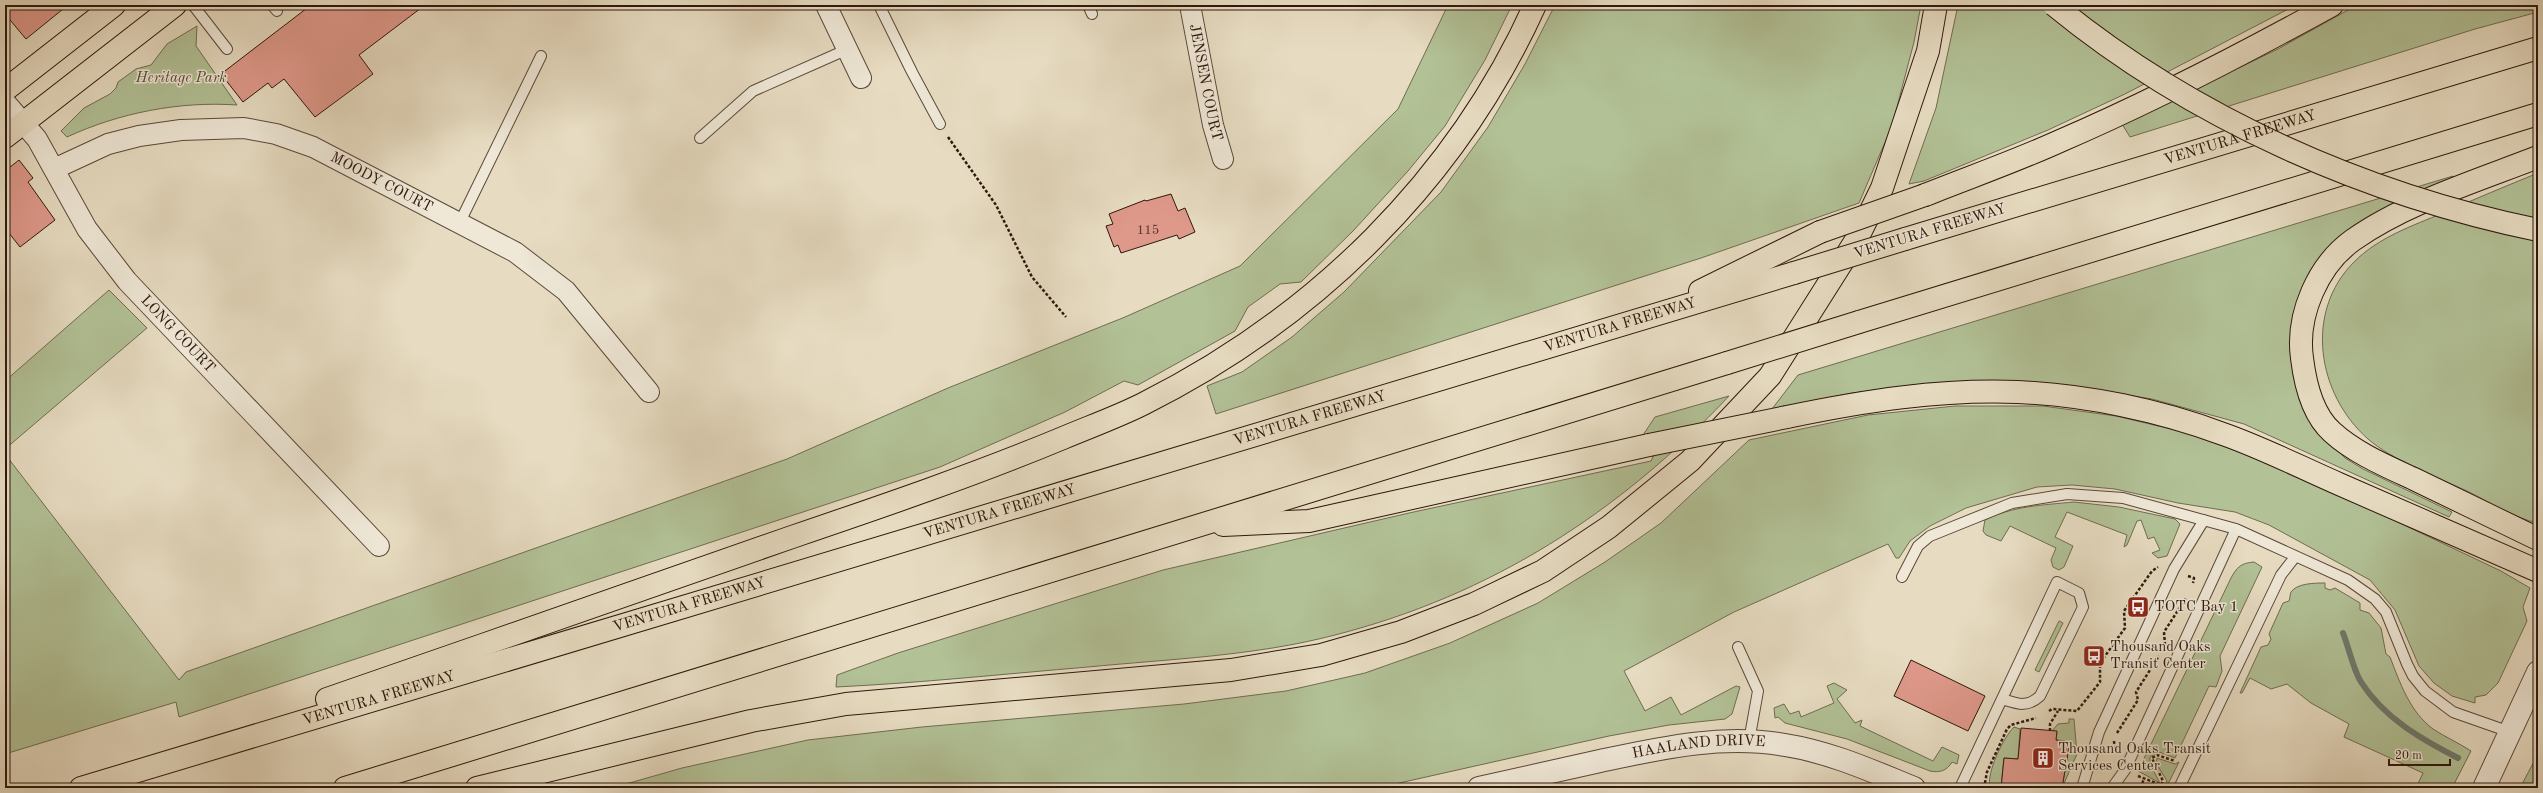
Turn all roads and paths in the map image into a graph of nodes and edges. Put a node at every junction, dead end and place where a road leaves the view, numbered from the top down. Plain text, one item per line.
1 (114, 5) edge
2 (175, 5) edge
3 (193, 5) edge
4 (826, 5) edge
5 (880, 5) edge
6 (1190, 5) edge
7 (1535, 5) edge
8 (1936, 5) edge
9 (2054, 5) edge
10 (2332, 5) edge
11 (2538, 48) edge
12 (227, 49) dead end
13 (848, 49) junction
14 (542, 56) dead end
15 (861, 78) dead end
16 (5, 90) edge
17 (5, 102) edge
18 (2538, 114) edge
19 (23, 123) junction
20 (940, 124) joint
21 (5, 137) edge
22 (700, 138) dead end
23 (2538, 157) edge
24 (1224, 159) dead end
25 (54, 169) junction
26 (459, 224) junction
27 (2538, 230) edge
28 (1066, 317) dead end
29 (1638, 321) junction
30 (649, 392) dead end
31 (2204, 520) junction
32 (1192, 526) junction
33 (2236, 529) junction
34 (2538, 539) edge
35 (379, 546) dead end
36 (2296, 557) junction
37 (2152, 571) dead end
38 (2538, 571) edge
39 (2186, 575) dead end
40 (1902, 577) dead end
41 (2192, 589) dead end
42 (2188, 595) dead end
43 (1738, 647) dead end
44 (2538, 672) edge
45 (2002, 699) junction
46 (2058, 711) junction
47 (2045, 713) dead end
48 (2039, 717) dead end
49 (2050, 731) dead end
50 (2510, 732) junction
51 (1749, 741) junction
52 (2116, 757) dead end
53 (2177, 760) dead end
54 (2137, 775) dead end
55 (2144, 778) junction
56 (73, 788) edge
57 (81, 788) edge
58 (345, 788) edge
59 (477, 788) edge
60 (1479, 788) edge
61 (1914, 788) edge
62 (1960, 788) edge
63 (1984, 788) edge
64 (2082, 788) edge
65 (2112, 788) edge
66 (2141, 788) edge
67 (2179, 788) edge
68 (2484, 788) edge

1 - 16 main road
2 - 19 main road
3 - 12 lane
4 - 13 street
5 - 20 lane
6 - 24 street, JENSEN COURT
7 - 56 main road
8 - 59 main road
9 - 27 main road, bridge
10 - 29 main road, bridge
11 - 29 main road, VENTURA FREEWAY, bridge
13 - 15 street
13 - 22 lane
14 - 26 lane
17 - 19 street, LONG COURT
18 - 32 main road, bridge
19 - 21 main road
19 - 25 street, LONG COURT
20 - 28 path
23 - 34 main road
25 - 26 street, MOODY COURT
25 - 35 street, LONG COURT
26 - 30 street, MOODY COURT
29 - 57 main road, VENTURA FREEWAY
31 - 33 lane
31 - 40 lane
31 - 64 lane
32 - 38 main road, bridge
32 - 58 main road
33 - 36 lane
33 - 65 lane
36 - 50 lane
36 - 67 lane
37 - 46 path
39 - 41 path
42 - 52 path
43 - 51 lane
44 - 50 street
45 - 45 lane
45 - 62 lane
46 - 47 path
46 - 49 path
48 - 63 path
50 - 68 street
51 - 60 street, HAALAND DRIVE
51 - 61 street, HAALAND DRIVE
53 - 55 path
54 - 55 path
55 - 66 path

